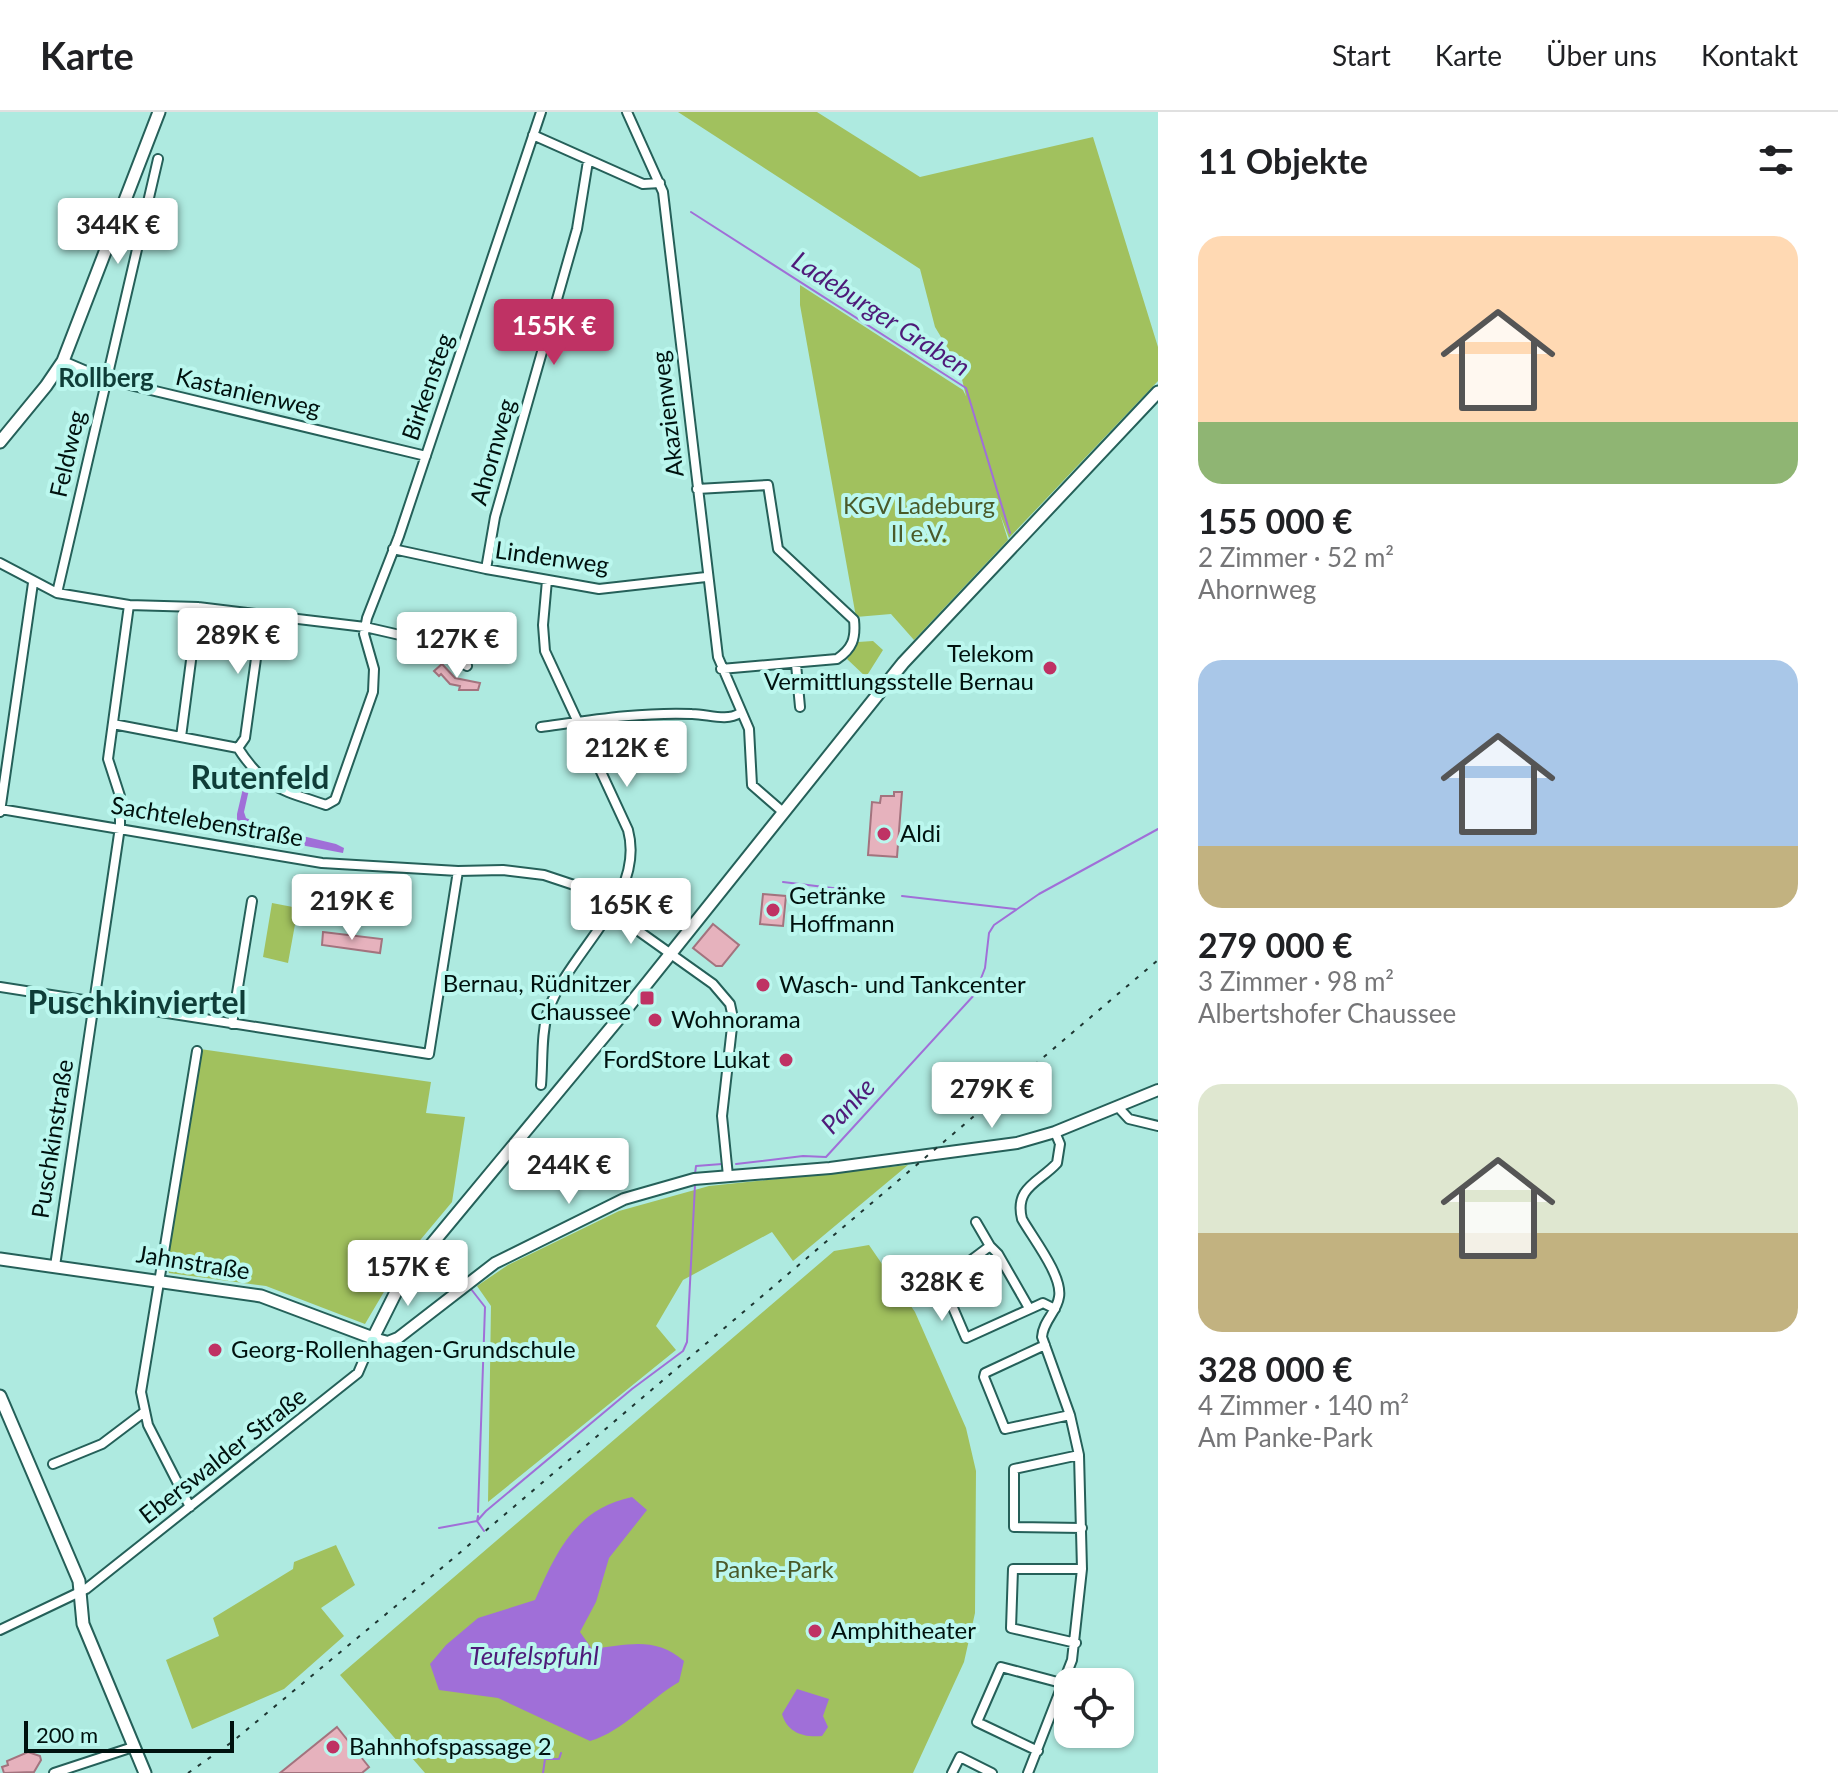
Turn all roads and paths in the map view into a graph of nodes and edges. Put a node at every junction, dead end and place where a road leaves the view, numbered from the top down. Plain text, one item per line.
1 (159, 112) edge
2 (541, 112) edge
3 (627, 112) edge
4 (533, 135) junction
5 (158, 159) dead end
6 (588, 161) junction
7 (660, 183) junction
8 (63, 361) junction
9 (105, 379) junction
10 (1158, 392) edge
11 (0, 442) edge
12 (426, 456) junction
13 (697, 489) junction
14 (393, 549) junction
15 (0, 563) edge
16 (486, 569) junction
17 (706, 577) junction
18 (547, 580) junction
19 (33, 583) junction
20 (57, 593) junction
21 (129, 605) junction
22 (198, 607) junction
23 (262, 615) junction
24 (365, 627) junction
25 (796, 664) junction
26 (467, 666) dead end
27 (721, 669) junction
28 (800, 707) dead end
29 (740, 713) junction
30 (578, 721) junction
31 (113, 724) junction
32 (541, 727) dead end
33 (181, 737) junction
34 (238, 748) junction
35 (0, 810) edge
36 (783, 812) junction
37 (120, 827) junction
38 (458, 871) junction
39 (252, 901) dead end
40 (609, 910) junction
41 (671, 954) junction
42 (0, 987) edge
43 (93, 1002) junction
44 (232, 1024) junction
45 (197, 1051) dead end
46 (541, 1085) dead end
47 (1158, 1090) edge
48 (1118, 1107) junction
49 (1158, 1126) edge
50 (1055, 1132) junction
51 (728, 1176) junction
52 (976, 1222) dead end
53 (990, 1246) junction
54 (0, 1259) edge
55 (55, 1266) junction
56 (158, 1279) junction
57 (1029, 1308) junction
58 (1055, 1309) junction
59 (373, 1338) junction
60 (1045, 1345) junction
61 (0, 1396) edge
62 (143, 1413) junction
63 (1070, 1415) junction
64 (1079, 1455) junction
65 (53, 1464) dead end
66 (190, 1507) junction
67 (1082, 1528) junction
68 (1082, 1569) junction
69 (81, 1593) junction
70 (0, 1630) edge
71 (1076, 1643) junction
72 (1069, 1668) edge
73 (1054, 1681) edge
74 (1054, 1711) edge
75 (133, 1747) junction
76 (1038, 1751) junction
77 (54, 1773) edge
78 (145, 1773) edge
79 (952, 1773) edge
80 (992, 1773) edge
81 (1028, 1773) edge

1 - 8 main road
2 - 4 street, Birkensteg
3 - 7 street, Akazienweg
4 - 6 street
4 - 12 street, Birkensteg
5 - 9 street, Feldweg
6 - 7 street
6 - 16 street, Ahornweg
7 - 13 street, Akazienweg
8 - 9 street, Kastanienweg
8 - 11 main road
9 - 12 street, Kastanienweg
9 - 20 street, Feldweg
10 - 36 main road
12 - 14 street, Birkensteg
13 - 17 street, Akazienweg
13 - 25 street
14 - 16 street, Lindenweg
14 - 24 street, Birkensteg
15 - 19 street
16 - 18 street, Lindenweg
17 - 18 street, Lindenweg
17 - 27 street, Akazienweg
18 - 30 street
19 - 20 street
19 - 35 street
20 - 21 street
21 - 22 street
21 - 31 street, Puschkinstraße
22 - 23 street
22 - 33 street
23 - 24 street
23 - 34 street
24 - 26 street
24 - 34 street
25 - 27 street
25 - 28 street
27 - 29 street, Akazienweg
29 - 30 street
29 - 36 street, Akazienweg
30 - 32 street
30 - 40 street
31 - 33 street
31 - 37 street, Puschkinstraße
33 - 34 street
35 - 37 street, Sachtelebenstraße
36 - 41 main road
37 - 38 street, Sachtelebenstraße
37 - 43 street, Puschkinstraße
38 - 40 street, Sachtelebenstraße
38 - 44 street
39 - 44 street
40 - 41 street, Sachtelebenstraße
40 - 46 street
41 - 51 street, Sachtelebenstraße
41 - 59 main road
42 - 43 street
43 - 44 street
43 - 55 street, Puschkinstraße
45 - 56 street
47 - 48 street
48 - 49 street
48 - 50 street
50 - 51 street
50 - 58 street
51 - 59 street
52 - 53 street
53 - 57 street
53 - 57 street
54 - 55 main road, Jahnstraße
55 - 56 main road, Jahnstraße
56 - 59 main road, Jahnstraße
56 - 62 street
57 - 58 street
58 - 60 street
59 - 66 street, Eberswalder Straße
60 - 63 street
60 - 63 street
61 - 69 main road
62 - 65 street
62 - 66 street
63 - 64 street
64 - 67 street
64 - 67 street
66 - 69 street, Eberswalder Straße
67 - 68 street
68 - 71 street
68 - 71 street
69 - 70 street, Eberswalder Straße
69 - 75 main road
71 - 72 street
73 - 76 street
74 - 76 street
75 - 77 street
75 - 78 main road
76 - 81 street
79 - 80 street

